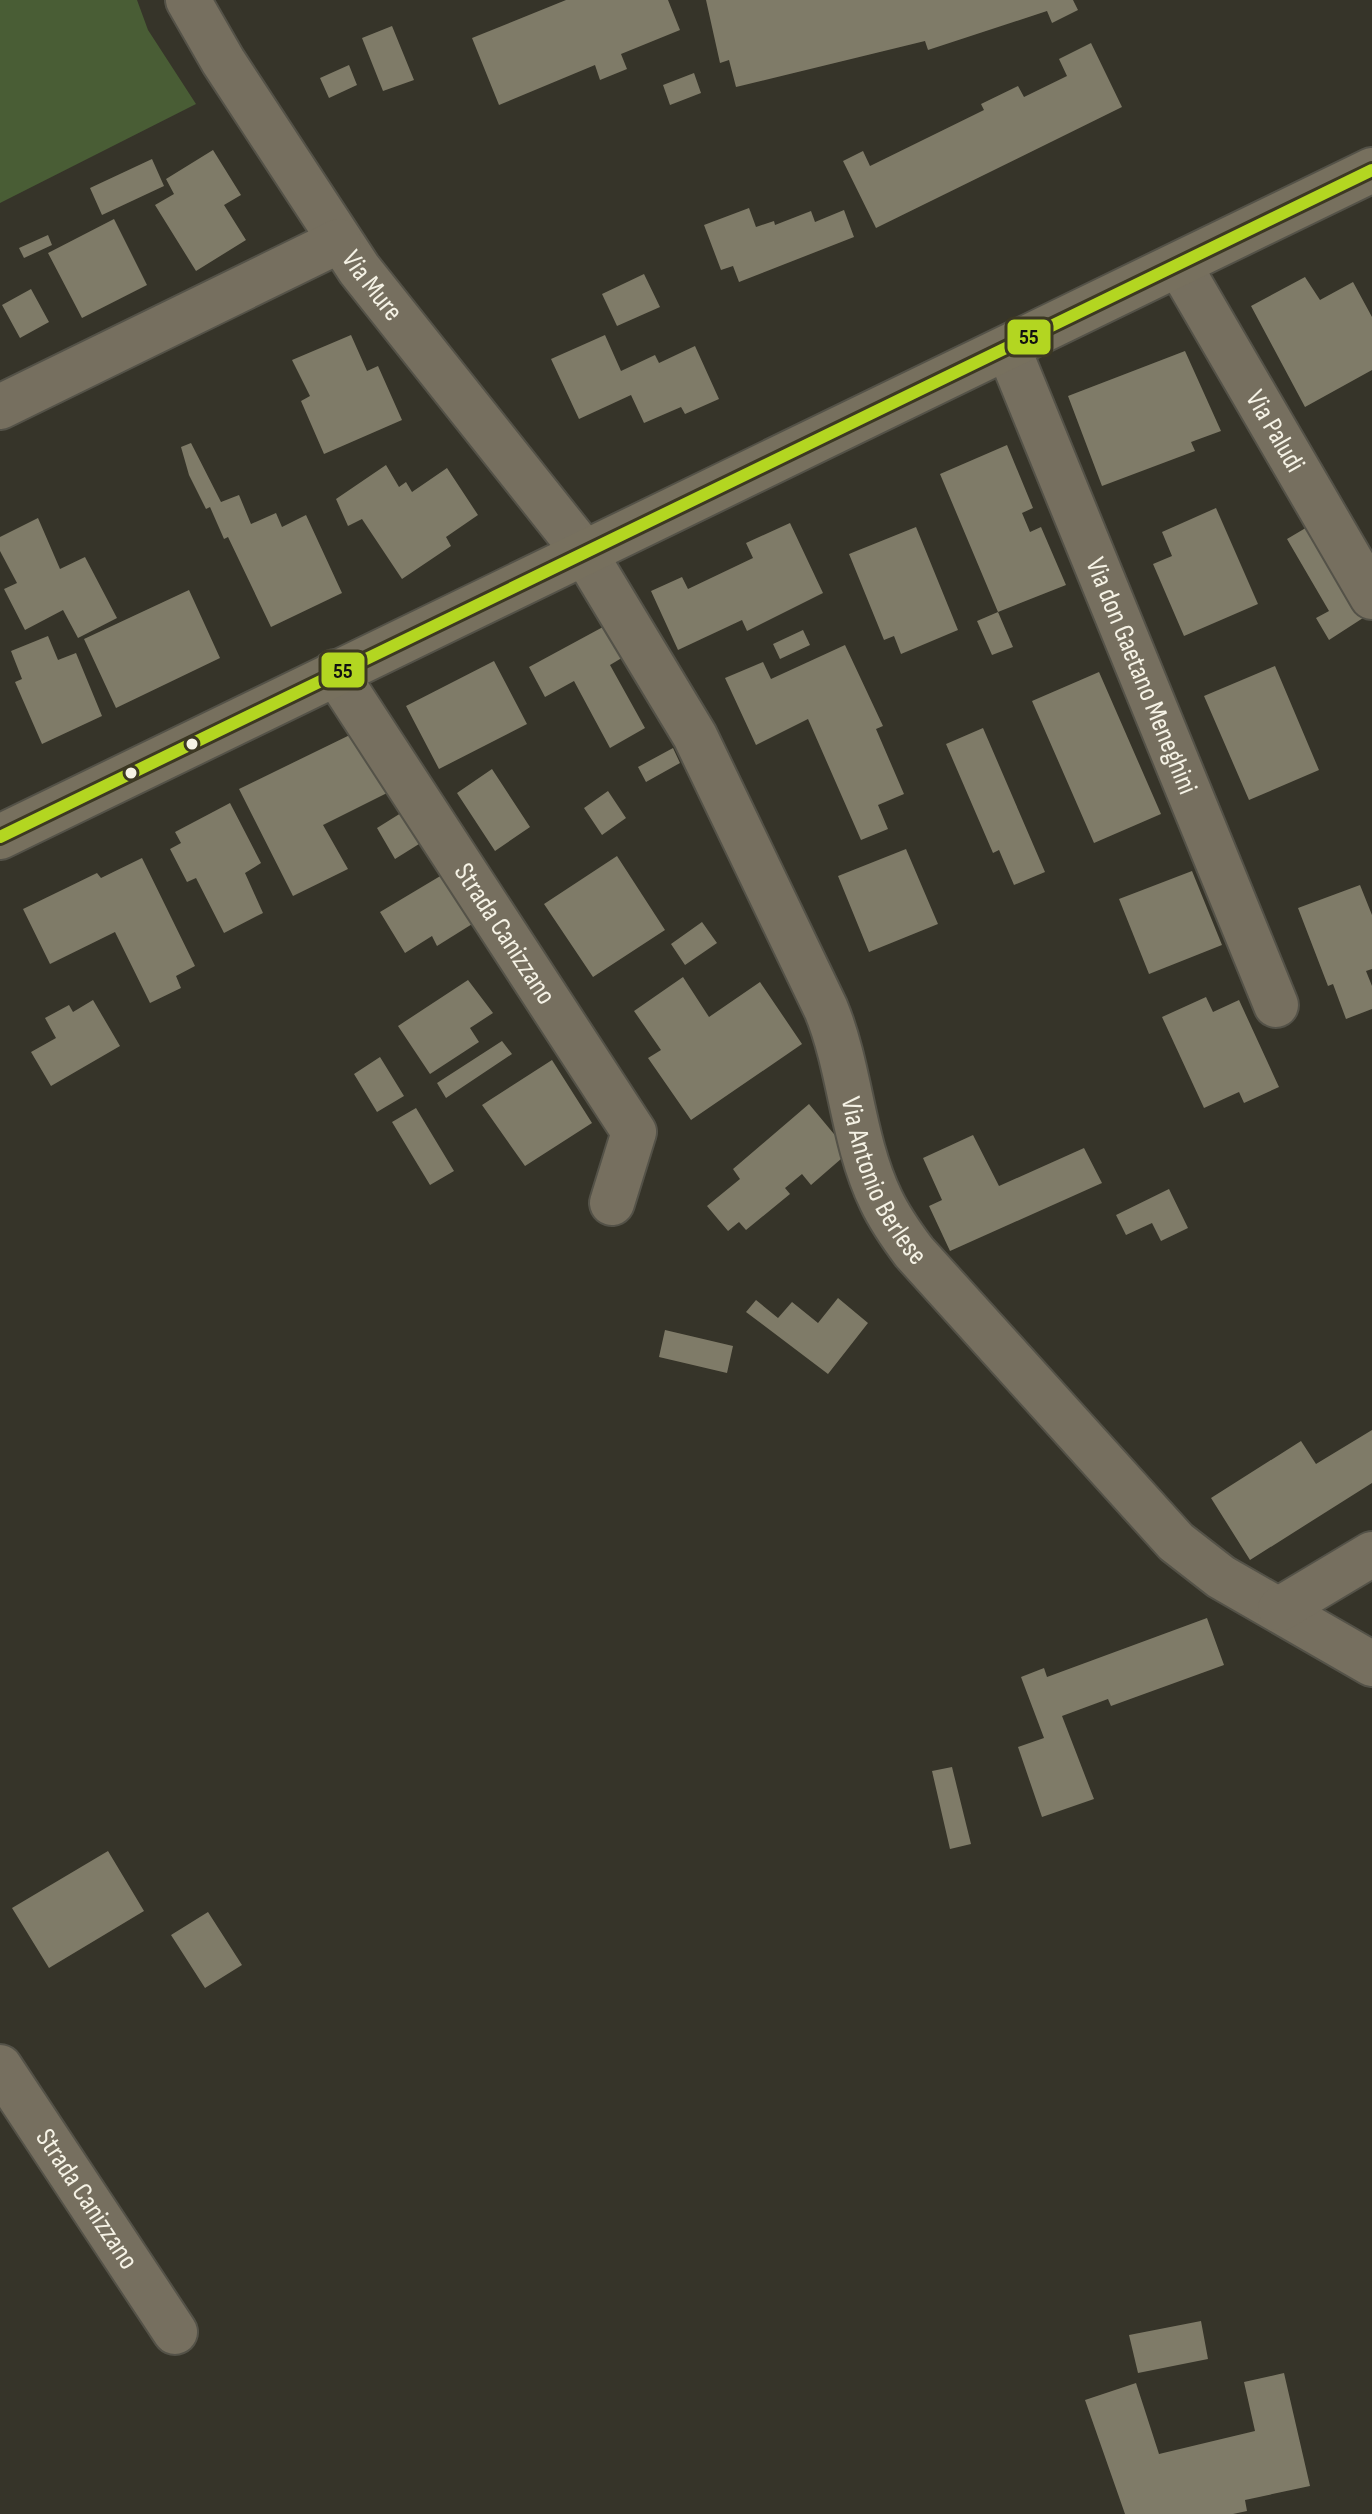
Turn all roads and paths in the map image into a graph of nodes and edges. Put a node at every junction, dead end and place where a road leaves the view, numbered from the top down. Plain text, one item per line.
1 (188, 0) edge
2 (1372, 170) edge
3 (339, 241) junction
4 (1179, 265) junction
5 (1008, 348) junction
6 (0, 407) edge
7 (584, 552) junction
8 (1372, 597) edge
9 (335, 672) junction
10 (0, 837) edge
11 (1276, 1005) dead end
12 (612, 1203) dead end
13 (1372, 1554) edge
14 (1280, 1609) junction
15 (1372, 1664) edge
16 (0, 2067) edge
17 (175, 2332) dead end

1 - 3 street, Via Mure
2 - 4 street
3 - 6 street
3 - 7 street, Via Mure
4 - 5 street
4 - 8 street, Via Paludi
5 - 7 street
5 - 11 street, Via don Gaetano Meneghini
7 - 9 street
7 - 14 street, Via Antonio Berlese
9 - 10 street
9 - 12 street, Strada Canizzano
13 - 14 street
14 - 15 street, Via Antonio Berlese
16 - 17 street, Strada Canizzano

